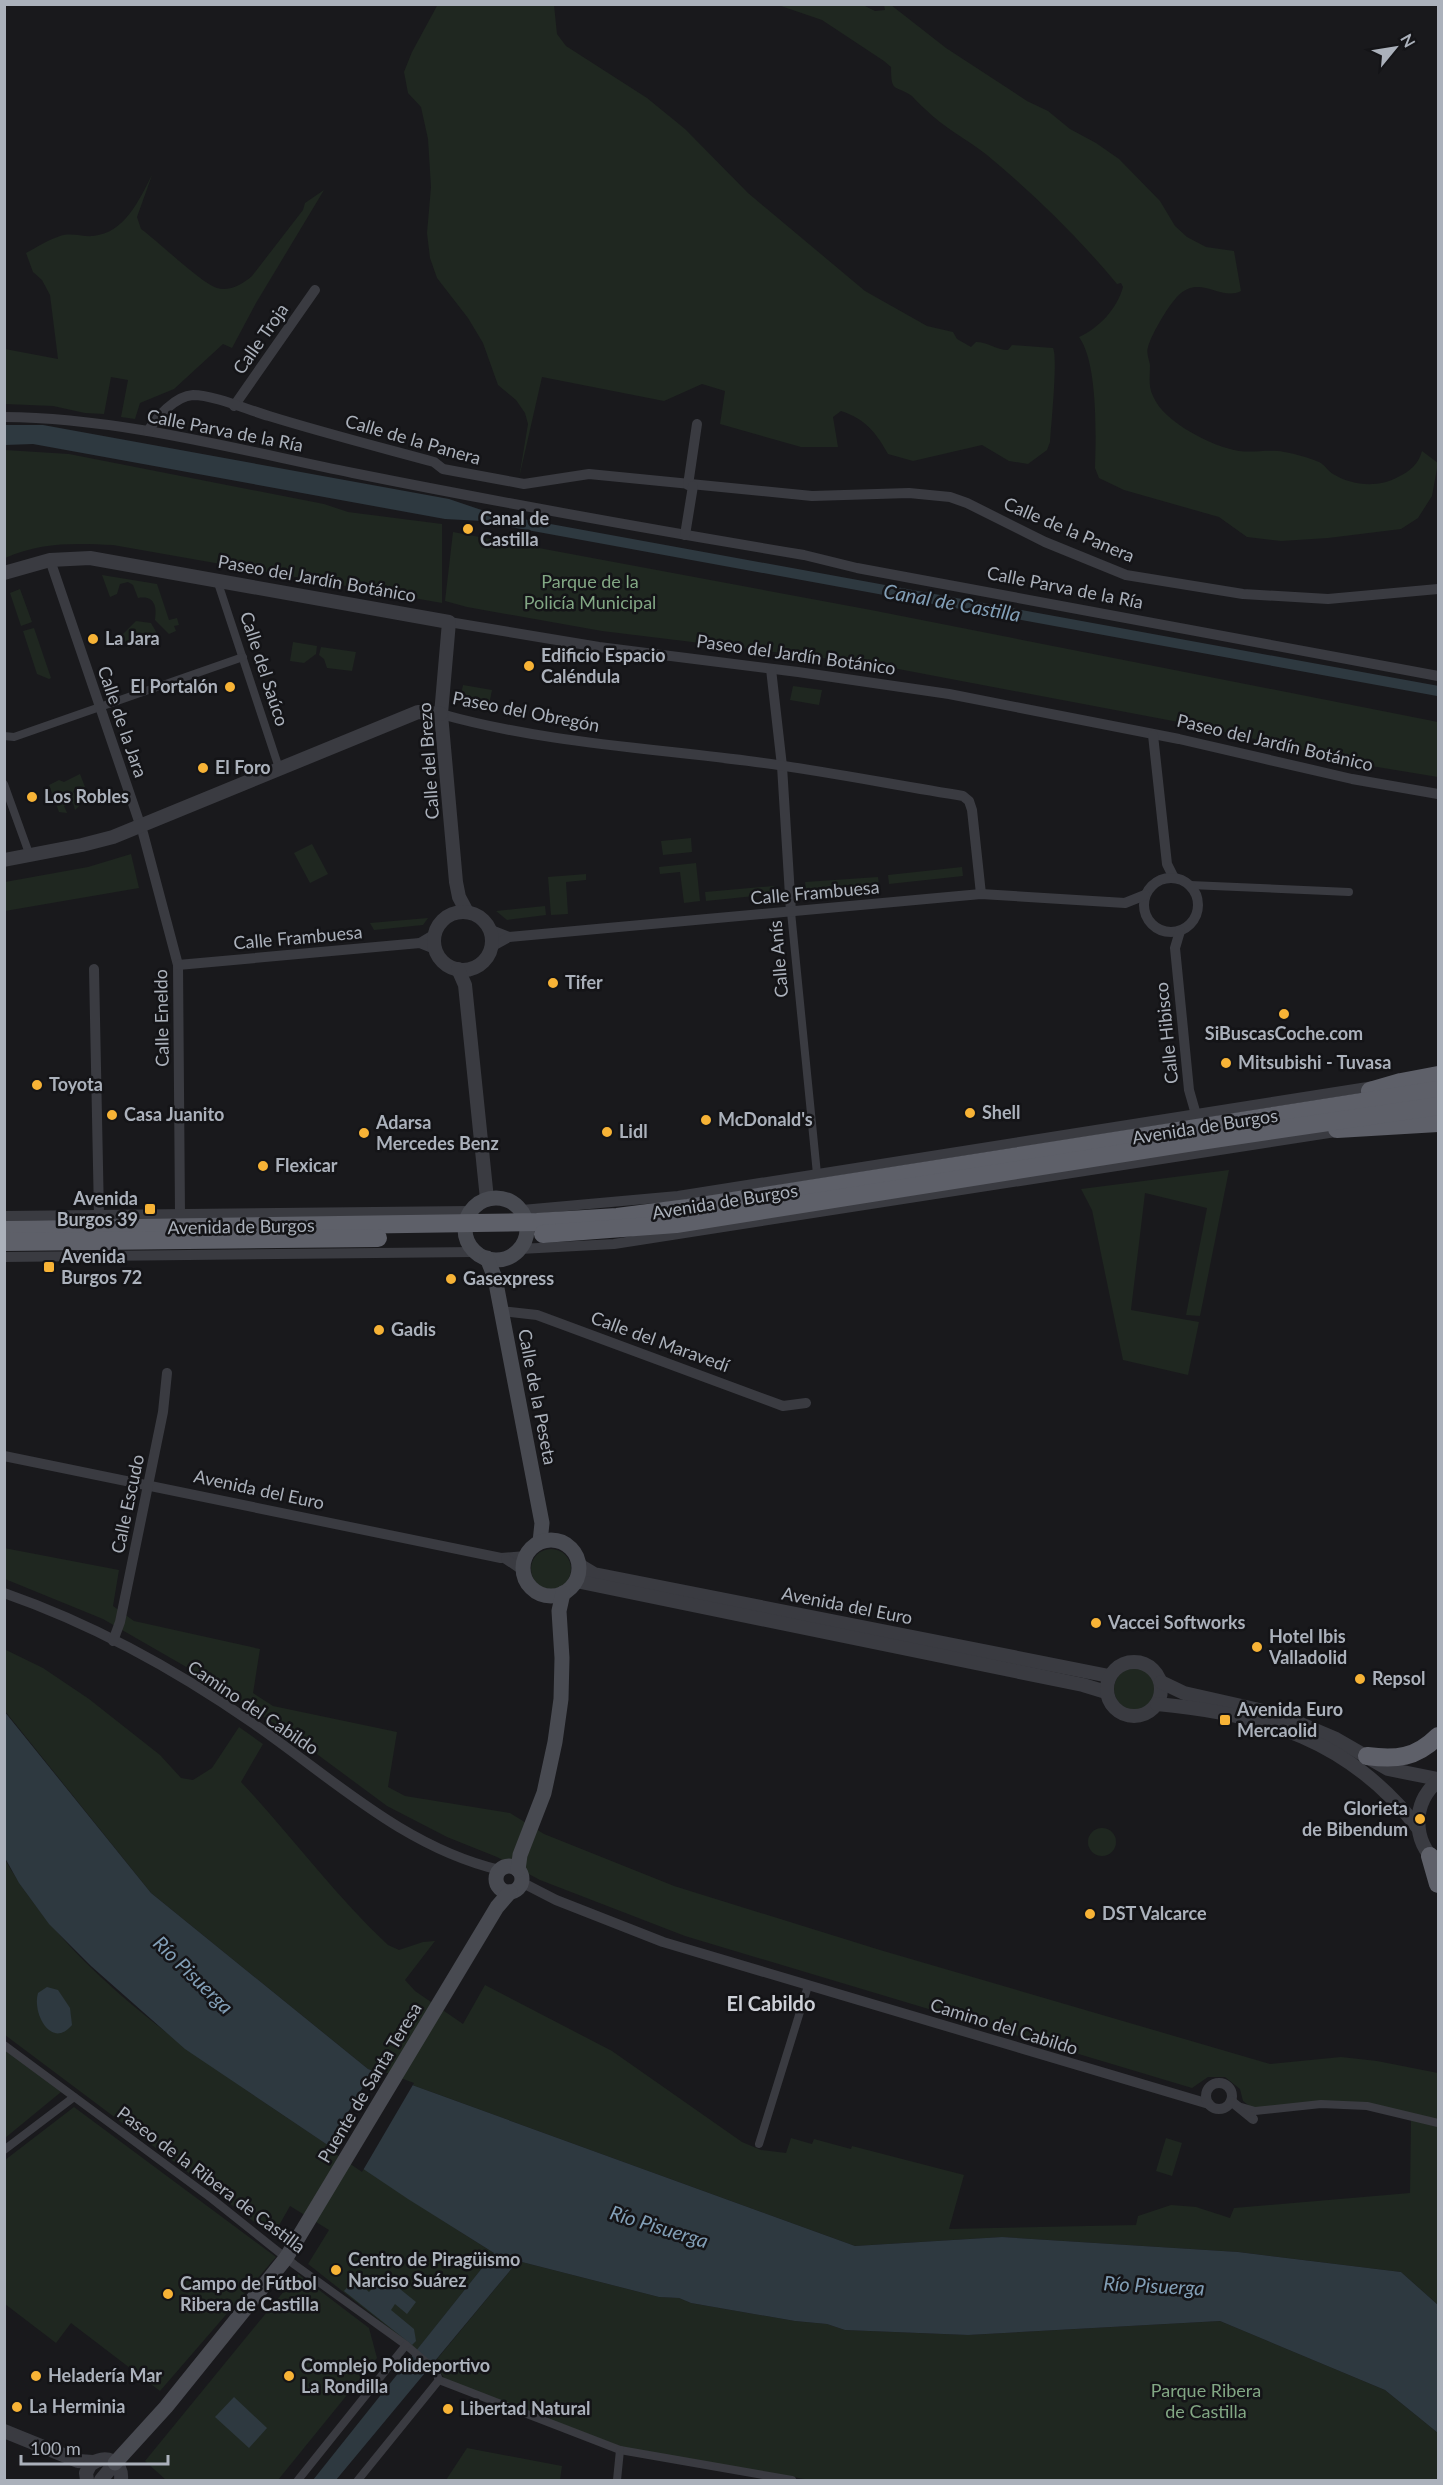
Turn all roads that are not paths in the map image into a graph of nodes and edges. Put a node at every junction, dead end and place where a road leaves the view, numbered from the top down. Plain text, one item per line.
1 (315, 290) dead end
2 (234, 406) junction
3 (4, 417) edge
4 (697, 424) dead end
5 (148, 432) junction
6 (443, 470) junction
7 (691, 485) junction
8 (438, 490) junction
9 (685, 535) junction
10 (50, 560) junction
11 (4, 573) edge
12 (217, 580) junction
13 (1438, 589) edge
14 (449, 622) junction
15 (243, 657) junction
16 (771, 669) junction
17 (1438, 676) edge
18 (100, 706) junction
19 (441, 714) junction
20 (1153, 735) junction
21 (4, 736) edge
22 (782, 766) junction
23 (279, 768) junction
24 (4, 784) edge
25 (1438, 794) edge
26 (140, 826) junction
27 (30, 856) junction
28 (4, 860) edge
29 (1168, 878) junction
30 (1190, 885) junction
31 (1349, 892) dead end
32 (981, 894) junction
33 (1145, 895) junction
34 (459, 897) junction
35 (1125, 903) junction
36 (467, 912) junction
37 (791, 912) junction
38 (1144, 913) junction
39 (451, 914) junction
40 (490, 930) junction
41 (1164, 932) junction
42 (1180, 932) junction
43 (509, 937) junction
44 (435, 941) junction
45 (493, 946) junction
46 (1174, 948) junction
47 (178, 965) junction
48 (94, 969) dead end
49 (464, 969) junction
50 (1438, 1075) edge
51 (1401, 1082) junction
52 (1438, 1090) edge
53 (1438, 1106) edge
54 (1306, 1111) junction
55 (1438, 1123) edge
56 (1198, 1127) junction
57 (1291, 1127) junction
58 (1350, 1130) junction
59 (1035, 1140) junction
60 (1089, 1146) junction
61 (1183, 1158) junction
62 (833, 1172) junction
63 (1002, 1172) junction
64 (1066, 1176) junction
65 (951, 1180) junction
66 (759, 1183) junction
67 (813, 1188) junction
68 (487, 1199) junction
69 (632, 1200) junction
70 (779, 1201) junction
71 (887, 1203) junction
72 (688, 1208) junction
73 (310, 1212) junction
74 (829, 1212) junction
75 (164, 1214) junction
76 (104, 1215) junction
77 (4, 1216) edge
78 (760, 1221) junction
79 (676, 1224) junction
80 (184, 1227) junction
81 (55, 1229) junction
82 (524, 1229) junction
83 (4, 1230) edge
84 (221, 1234) junction
85 (473, 1236) junction
86 (305, 1240) junction
87 (639, 1240) junction
88 (4, 1242) edge
89 (366, 1252) junction
90 (247, 1254) junction
91 (98, 1255) junction
92 (4, 1257) edge
93 (503, 1259) junction
94 (495, 1278) junction
95 (501, 1311) junction
96 (167, 1373) dead end
97 (806, 1403) dead end
98 (4, 1456) edge
99 (148, 1486) junction
100 (546, 1541) junction
101 (525, 1563) junction
102 (578, 1573) junction
103 (4, 1593) edge
104 (557, 1594) junction
105 (113, 1641) junction
106 (1109, 1676) junction
107 (1161, 1682) junction
108 (1107, 1692) junction
109 (1157, 1704) junction
110 (1438, 1736) edge
111 (1367, 1756) junction
112 (1438, 1780) edge
113 (1418, 1828) junction
114 (1434, 1860) edge
115 (511, 1876) junction
116 (1438, 1884) edge
117 (808, 1986) junction
118 (4, 2045) edge
119 (1208, 2090) junction
120 (74, 2097) junction
121 (1191, 2099) junction
122 (1209, 2104) junction
123 (1232, 2104) junction
124 (1253, 2119) dead end
125 (1438, 2123) edge
126 (759, 2144) dead end
127 (4, 2150) edge
128 (286, 2258) junction
129 (409, 2347) junction
130 (439, 2380) junction
131 (4, 2431) edge
132 (620, 2450) junction
133 (115, 2463) junction
134 (89, 2472) edge
135 (103, 2478) edge
136 (122, 2480) edge
137 (298, 2481) edge
138 (358, 2481) edge
139 (617, 2481) edge
140 (792, 2481) edge

1 - 2 street, Calle Troja
2 - 5 street, Calle de la Panera
2 - 6 street, Calle de la Panera
3 - 5 street, Calle Parva de la Ría
4 - 7 street
5 - 8 street, Calle Parva de la Ría
6 - 7 street, Calle de la Panera
6 - 8 street
7 - 9 street
7 - 13 street, Calle de la Panera
8 - 9 street, Calle Parva de la Ría
9 - 17 street, Calle Parva de la Ría
10 - 11 street, Paseo del Jardín Botánico
10 - 12 street, Paseo del Jardín Botánico
10 - 18 street, Calle de la Jara
12 - 14 street, Paseo del Jardín Botánico
12 - 15 street, Calle del Saúco
14 - 16 street, Paseo del Jardín Botánico
14 - 19 street, Calle del Brezo
15 - 18 street
15 - 23 street, Calle del Saúco
16 - 20 street, Paseo del Jardín Botánico
16 - 22 street, Calle Anís
18 - 21 street
18 - 26 street, Calle de la Jara
19 - 22 street, Paseo del Obregón
19 - 23 street, Paseo del Obregón
19 - 34 street, Calle del Brezo
20 - 25 street, Paseo del Jardín Botánico
20 - 29 street
22 - 32 street, Paseo del Obregón
22 - 37 street, Calle Anís
23 - 26 street, Paseo del Obregón
24 - 27 street
26 - 27 street, Paseo del Obregón
26 - 47 street, Calle Eneldo
27 - 28 street, Paseo del Obregón
29 - 30 street
29 - 33 street
30 - 31 street
30 - 42 street
32 - 35 street, Calle Frambuesa
32 - 37 street, Calle Frambuesa
33 - 35 street, Calle Frambuesa
33 - 38 street
34 - 36 street, Calle del Brezo
34 - 39 street
35 - 38 street, Calle Frambuesa
36 - 39 street
36 - 40 street
37 - 43 street, Calle Frambuesa
37 - 67 street, Calle Anís
38 - 41 street
39 - 44 street
40 - 43 street, Calle Frambuesa
40 - 45 street
41 - 42 street
41 - 46 street, Calle Hibisco
42 - 46 street, Calle Hibisco
43 - 45 street, Calle Frambuesa
44 - 47 street, Calle Frambuesa
44 - 49 street
45 - 49 street
46 - 56 street, Calle Hibisco
47 - 80 street, Calle Eneldo
48 - 76 street
49 - 68 street
50 - 51 highway
51 - 54 highway
51 - 56 street, Avenida de Burgos
52 - 54 highway, Avenida de Burgos
53 - 57 highway, Avenida de Burgos
54 - 56 highway, Avenida de Burgos
55 - 58 highway
56 - 57 highway, Avenida de Burgos
56 - 59 street, Avenida de Burgos
56 - 60 highway, Avenida de Burgos
56 - 61 street
56 - 63 highway, Avenida de Burgos
57 - 58 highway
58 - 61 street, Avenida de Burgos
59 - 60 street
59 - 62 street, Avenida de Burgos
60 - 67 highway, Avenida de Burgos
61 - 64 street, Avenida de Burgos
62 - 67 street, Avenida de Burgos
62 - 67 street
63 - 64 street
63 - 65 highway, Avenida de Burgos
64 - 71 street, Avenida de Burgos
65 - 67 highway, Avenida de Burgos
65 - 71 street
66 - 67 street, Avenida de Burgos
66 - 69 street, Avenida de Burgos
66 - 70 street
67 - 70 highway, Avenida de Burgos
67 - 74 street
68 - 82 main road
68 - 85 main road
69 - 72 street
69 - 82 street, Avenida de Burgos
70 - 72 highway, Avenida de Burgos
70 - 78 street
70 - 79 highway, Avenida de Burgos
71 - 74 street, Avenida de Burgos
72 - 82 highway, Avenida de Burgos
73 - 80 street, Avenida de Burgos
73 - 84 street
73 - 85 street, Avenida de Burgos
74 - 78 street, Avenida de Burgos
75 - 76 street, Avenida de Burgos
75 - 80 street, Avenida de Burgos
75 - 80 street
76 - 77 street, Avenida de Burgos
76 - 81 street
78 - 87 street, Avenida de Burgos
79 - 82 highway, Avenida de Burgos
79 - 87 street
80 - 81 highway, Avenida de Burgos
80 - 84 highway, Avenida de Burgos
80 - 88 highway, Avenida de Burgos
80 - 91 street
81 - 83 highway, Avenida de Burgos
82 - 85 highway, Avenida de Burgos
82 - 87 street, Avenida de Burgos
82 - 93 main road
84 - 85 highway, Avenida de Burgos
84 - 86 highway, Avenida de Burgos
84 - 90 street
85 - 86 highway, Avenida de Burgos
85 - 89 street, Avenida de Burgos
85 - 93 main road
85 - 94 main road, Calle de la Peseta
86 - 89 street
89 - 90 street, Avenida de Burgos
90 - 91 street, Avenida de Burgos
91 - 92 street, Avenida de Burgos
93 - 94 main road
94 - 95 main road, Calle de la Peseta
95 - 97 street, Calle del Maravedí
95 - 100 main road, Calle de la Peseta
96 - 99 street, Calle Escudo
98 - 99 street, Avenida del Euro
99 - 101 street, Avenida del Euro
99 - 105 street, Calle Escudo
100 - 101 main road
100 - 102 main road
101 - 104 main road
102 - 104 main road
102 - 106 street, Avenida del Euro
102 - 108 street, Avenida del Euro
103 - 105 street, Camino del Cabildo
104 - 115 main road
105 - 115 street, Camino del Cabildo
106 - 107 street
106 - 108 street
107 - 109 street
107 - 111 street
108 - 109 street
109 - 113 street
110 - 111 highway
111 - 112 street
112 - 113 street
113 - 114 street
114 - 116 highway
115 - 117 street, Camino del Cabildo
115 - 128 main road, Puente de Santa Teresa
117 - 121 street, Camino del Cabildo
117 - 126 street
118 - 120 street, Paseo de la Ribera de Castilla
119 - 121 street
119 - 122 street
119 - 123 street
120 - 127 street
120 - 128 street, Paseo de la Ribera de Castilla
121 - 122 street, Camino del Cabildo
122 - 123 street
123 - 124 street
123 - 125 street
128 - 129 street, Paseo de la Ribera de Castilla
128 - 133 main road, Puente de Santa Teresa
129 - 130 street, Paseo de la Ribera de Castilla
129 - 137 street
130 - 132 street
130 - 138 street
131 - 134 street
132 - 139 street
132 - 140 street
133 - 134 street
133 - 135 street
133 - 136 street

